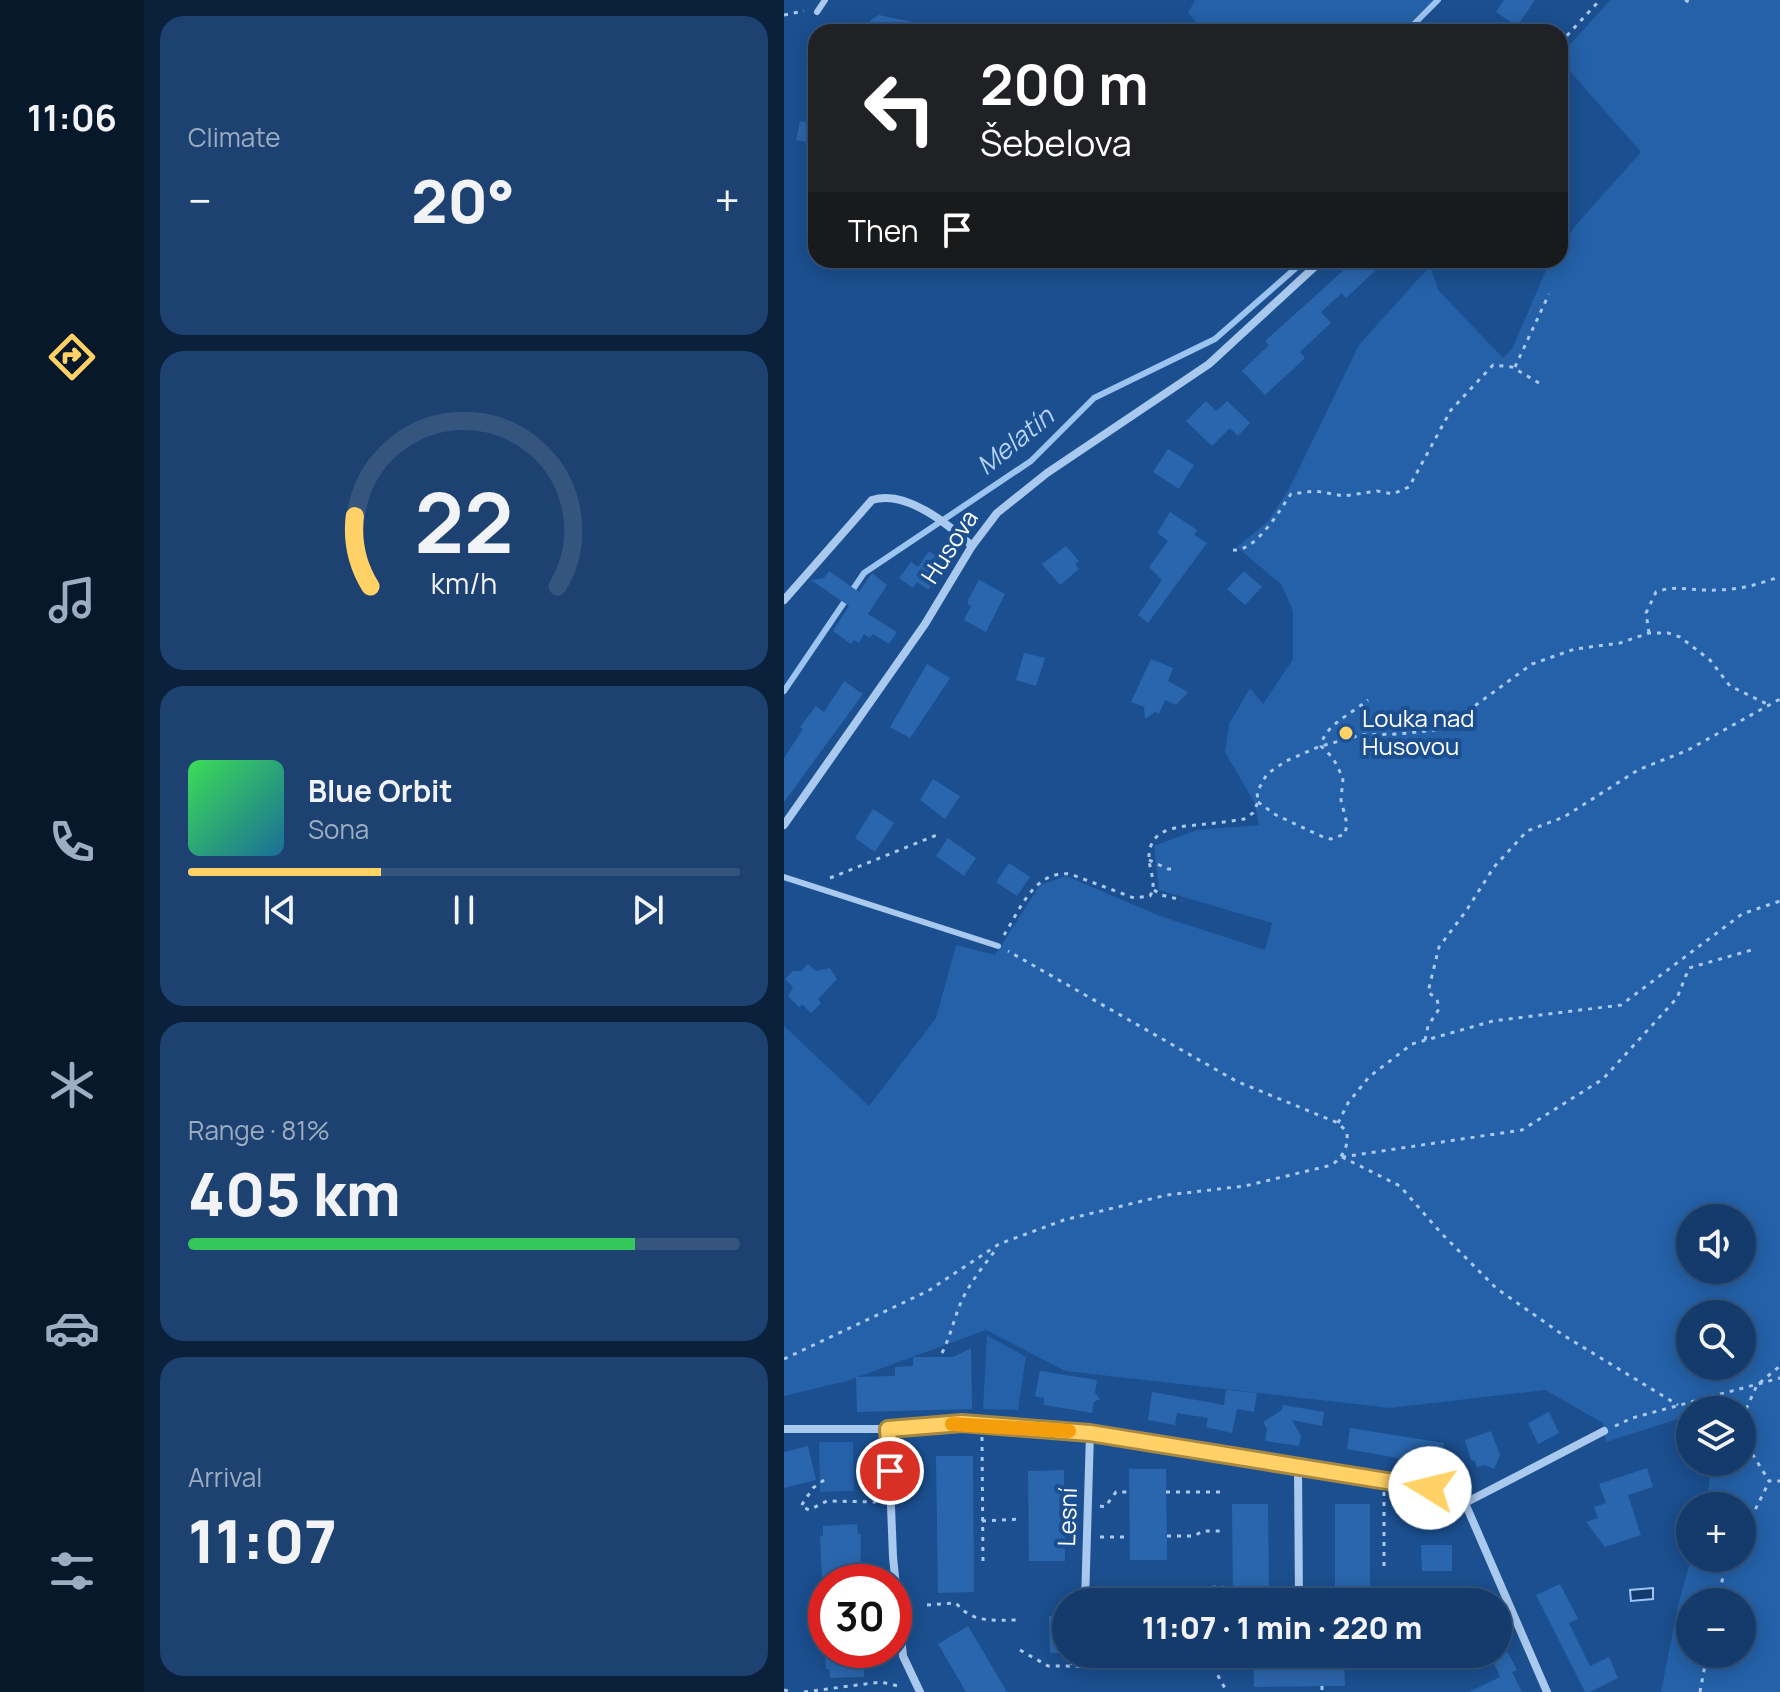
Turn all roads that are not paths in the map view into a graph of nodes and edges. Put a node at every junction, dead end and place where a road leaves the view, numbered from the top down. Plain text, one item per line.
1 (825, 0) edge
2 (817, 12) road end
3 (1313, 268) edge
4 (972, 546) junction
5 (784, 600) edge
6 (784, 825) edge
7 (784, 877) edge
8 (998, 946) road end
9 (784, 1429) edge
10 (888, 1429) junction
11 (1604, 1431) road end
12 (1090, 1433) junction
13 (1298, 1467) junction
14 (1465, 1503) junction
15 (1085, 1588) edge
16 (1299, 1588) edge
17 (920, 1692) edge
18 (1547, 1692) edge

1 - 2 lane
3 - 4 street, Husova
4 - 5 street
4 - 6 street, Husova
7 - 8 lane
9 - 10 street
10 - 12 street
10 - 17 street
11 - 14 street
12 - 13 street
12 - 15 street, Lesní
13 - 14 street
13 - 16 street
14 - 18 street

